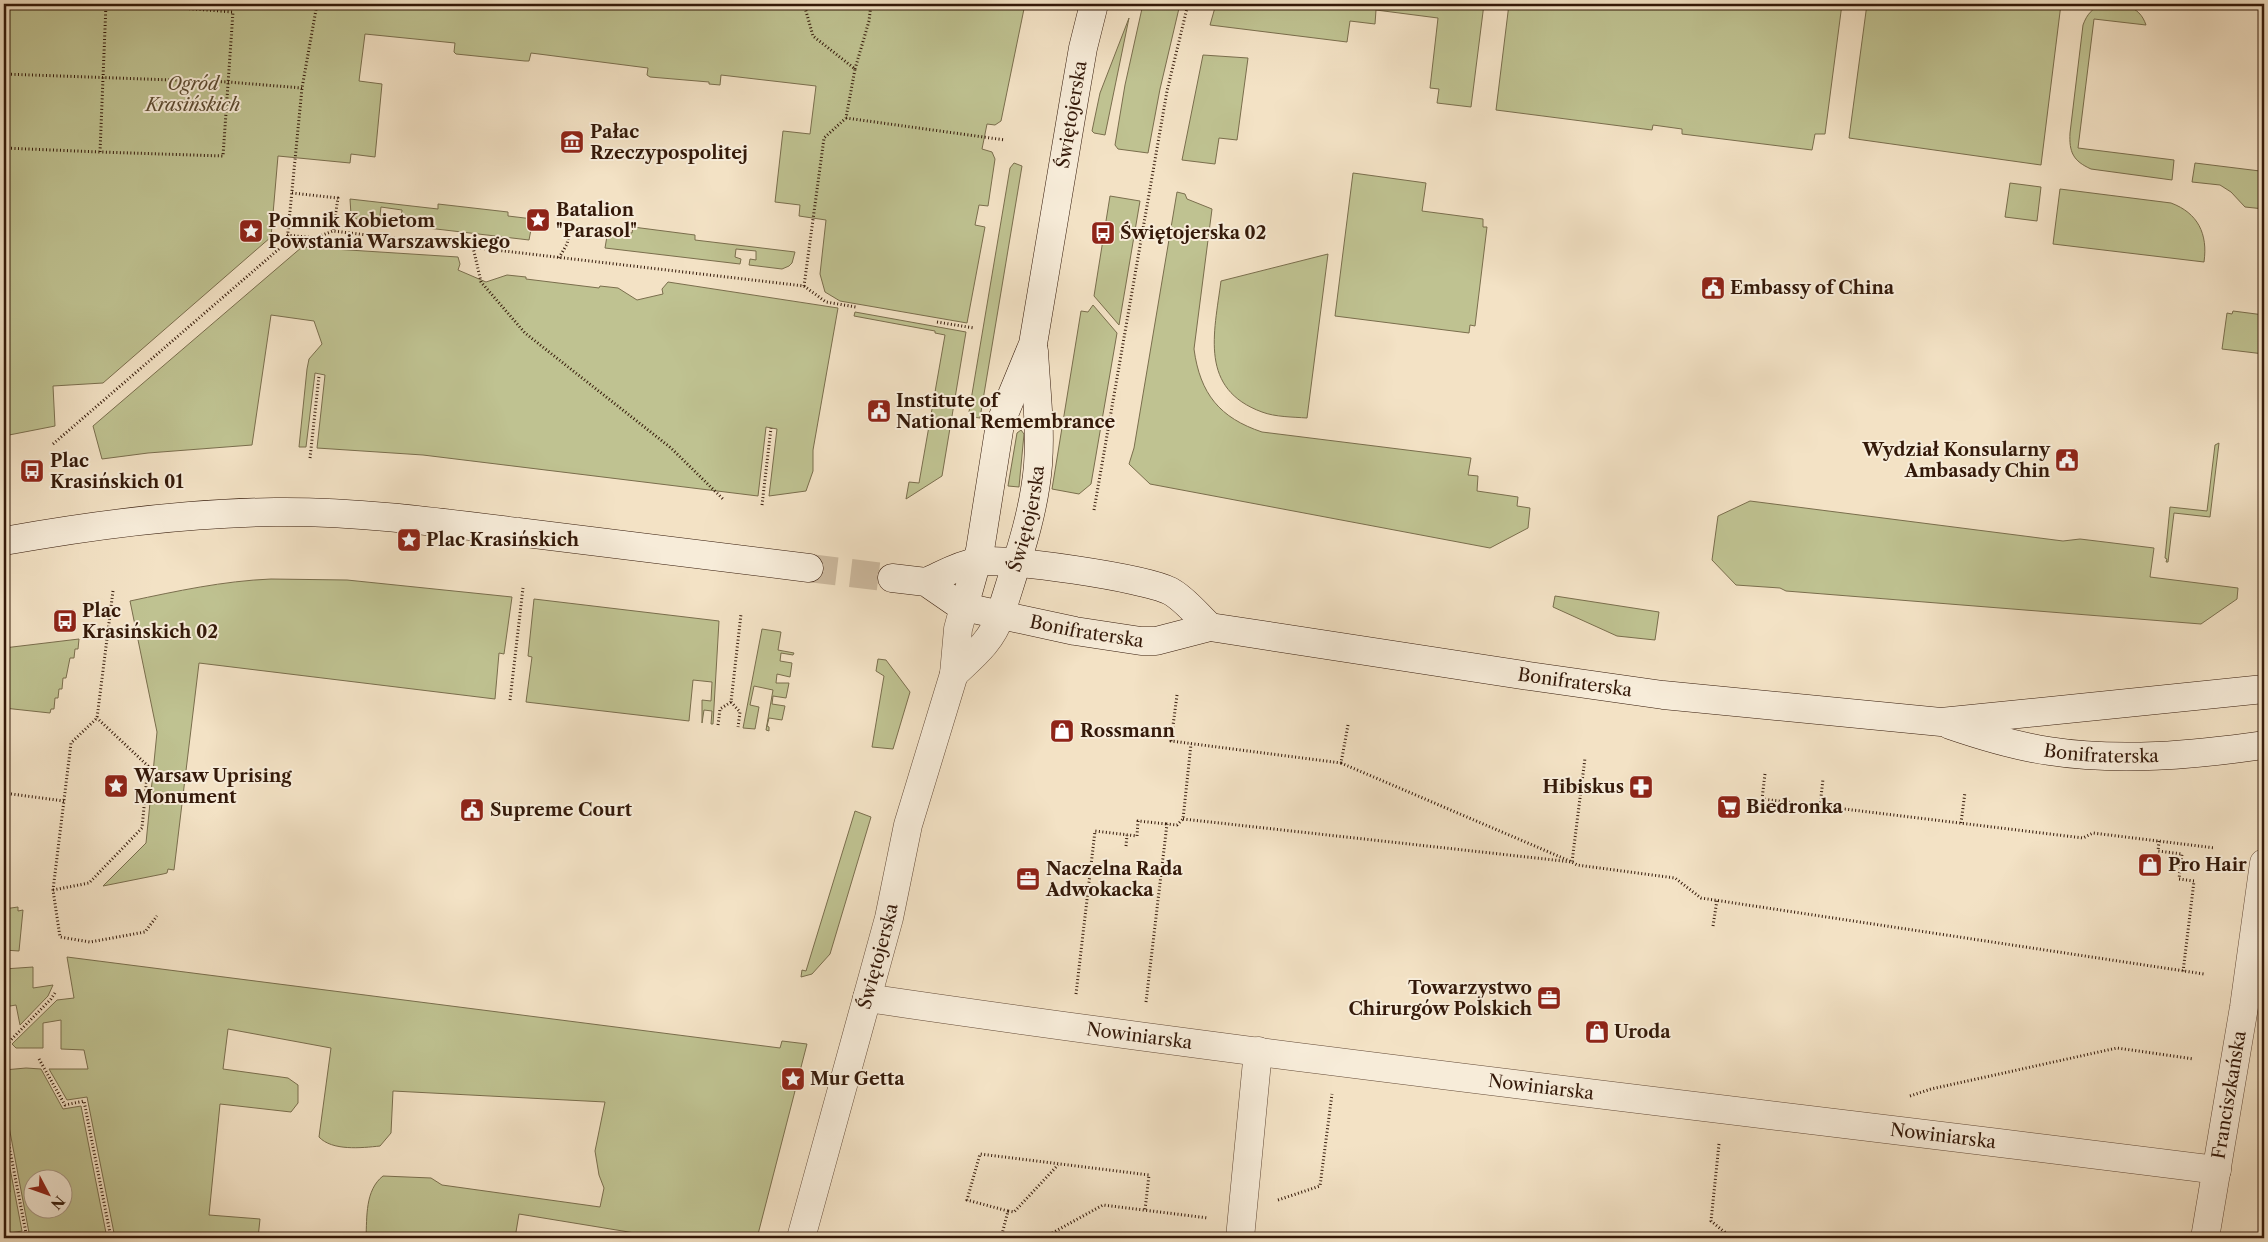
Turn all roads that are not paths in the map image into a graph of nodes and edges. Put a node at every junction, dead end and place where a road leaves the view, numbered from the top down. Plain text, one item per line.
1 (1094, 4) edge
2 (1033, 344) junction
3 (4, 540) edge
4 (977, 562) junction
5 (1016, 564) junction
6 (809, 568) tunnel mouth
7 (892, 578) tunnel mouth
8 (926, 582) junction
9 (964, 607) junction
10 (1000, 616) junction
11 (1210, 627) junction
12 (954, 674) junction
13 (2264, 689) edge
14 (1941, 722) junction
15 (2264, 745) edge
16 (2264, 863) edge
17 (867, 998) junction
18 (1258, 1051) junction
19 (2217, 1170) junction
20 (802, 1238) edge
21 (1240, 1238) edge
22 (2205, 1238) edge

1 - 2 street, Świętojerska
2 - 4 street, Świętojerska
2 - 5 street, Świętojerska
3 - 6 street
4 - 5 street
4 - 8 street
4 - 9 street, Świętojerska
5 - 10 street, Świętojerska
5 - 11 street
7 - 8 street
8 - 9 street
9 - 10 street, Bonifraterska
9 - 12 street, Świętojerska
10 - 11 street, Bonifraterska
10 - 12 street, Świętojerska
11 - 14 street, Bonifraterska
12 - 17 street, Świętojerska
13 - 14 street, Bonifraterska
14 - 15 street, Bonifraterska
16 - 19 street, Franciszkańska
17 - 18 street, Nowiniarska
17 - 20 street, Świętojerska
18 - 19 street, Nowiniarska
18 - 21 street
19 - 22 street, Franciszkańska

